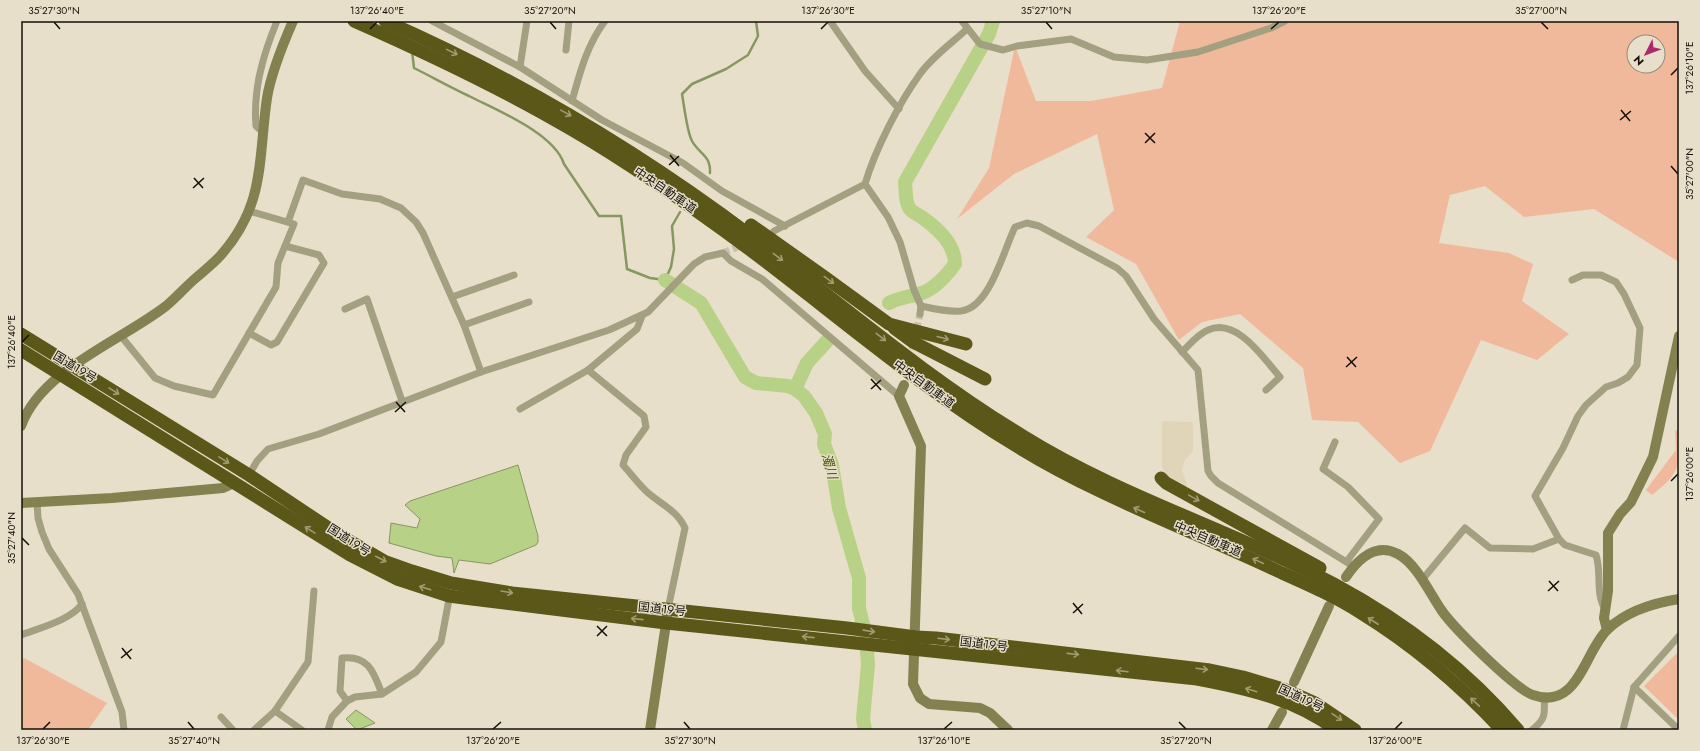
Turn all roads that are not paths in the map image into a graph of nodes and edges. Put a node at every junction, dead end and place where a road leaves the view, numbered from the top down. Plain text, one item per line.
1 (277, 21) edge
2 (293, 21) edge
3 (354, 21) edge
4 (432, 21) edge
5 (527, 21) edge
6 (570, 21) edge
7 (605, 21) edge
8 (830, 21) edge
9 (962, 21) edge
10 (1285, 21) edge
11 (390, 23) edge
12 (967, 29) junction
13 (566, 50) dead end
14 (520, 67) junction
15 (572, 101) junction
16 (899, 109) junction
17 (264, 133) junction
18 (643, 161) junction
19 (865, 184) junction
20 (249, 211) junction
21 (288, 222) junction
22 (785, 226) junction
23 (774, 231) dead end
24 (285, 246) junction
25 (514, 276) dead end
26 (1572, 280) dead end
27 (452, 297) junction
28 (529, 302) dead end
29 (921, 306) junction
30 (345, 309) dead end
31 (920, 314) tunnel mouth
32 (642, 316) junction
33 (464, 324) junction
34 (889, 324) junction
35 (249, 333) junction
36 (21, 334) edge
37 (121, 336) junction
38 (1679, 336) edge
39 (966, 344) dead end
40 (21, 350) edge
41 (1182, 352) junction
42 (74, 366) junction
43 (588, 370) junction
44 (481, 372) junction
45 (61, 376) junction
46 (985, 379) dead end
47 (904, 385) dead end
48 (1266, 390) dead end
49 (899, 396) junction
50 (402, 401) junction
51 (520, 409) dead end
52 (21, 426) edge
53 (1335, 442) dead end
54 (249, 475) junction
55 (1161, 478) dead end
56 (234, 483) junction
57 (37, 502) junction
58 (21, 503) edge
59 (1559, 539) junction
60 (1350, 564) junction
61 (1346, 577) dead end
62 (1422, 580) junction
63 (452, 583) junction
64 (314, 591) dead end
65 (449, 596) junction
66 (1679, 599) edge
67 (82, 604) junction
68 (1329, 606) dead end
69 (668, 609) junction
70 (1605, 609) junction
71 (666, 623) junction
72 (1607, 630) junction
73 (21, 635) edge
74 (847, 635) junction
75 (1679, 636) edge
76 (915, 643) junction
77 (1294, 682) dead end
78 (1634, 687) junction
79 (1481, 691) junction
80 (382, 694) junction
81 (1544, 697) junction
82 (347, 701) junction
83 (275, 710) junction
84 (1282, 712) dead end
85 (221, 716) dead end
86 (124, 730) edge
87 (233, 730) edge
88 (254, 730) edge
89 (302, 730) edge
90 (328, 730) edge
91 (650, 730) edge
92 (1008, 730) edge
93 (1272, 730) edge
94 (1336, 730) edge
95 (1355, 730) edge
96 (1502, 730) edge
97 (1518, 730) edge
98 (1532, 730) edge
99 (1623, 730) edge
100 (1679, 730) edge

1 - 17 street
2 - 17 street
96 -> 3 highway, 中央自動車道
4 - 14 street
5 - 14 street
6 - 13 street
7 - 15 street
8 - 16 street
9 - 12 street
10 - 12 street
11 -> 18 highway, 中央自動車道
12 - 16 street
14 - 15 street
15 - 22 street
16 - 19 street
17 - 20 street
18 -> 34 highway
18 -> 79 highway, 中央自動車道
19 - 22 street
19 - 29 street
20 - 21 street
20 - 37 street
21 - 24 street
21 - 27 street
22 - 23 street
24 - 35 street
24 - 35 street
25 - 27 street
26 - 59 street
27 - 33 street
28 - 33 street
29 - 31 street
29 - 41 street
30 - 50 street
32 - 43 street
32 - 44 street
32 - 49 street
33 - 44 street
34 -> 39 highway
34 - 46 highway
35 - 37 street
36 - 42 highway, 国道19号
37 - 42 street
38 - 70 street
40 - 45 highway, 国道19号
41 - 48 street
41 - 60 street
42 - 45 street
42 -> 54 highway, 国道19号
43 - 51 street
43 - 69 street
44 - 50 street
45 - 52 street
45 - 56 highway, 国道19号
47 - 49 street
49 - 76 street
50 - 54 street
53 - 60 street
54 -> 63 highway, 国道19号
55 -> 79 highway
56 - 57 street
65 -> 56 highway, 国道19号
57 - 58 street
57 - 67 street
59 - 62 street
59 - 70 street
60 - 61 street
60 - 62 street
62 - 81 street
63 - 65 street
63 -> 69 highway, 国道19号
64 - 83 street
71 -> 65 highway, 国道19号
65 - 80 street
66 - 72 street
67 - 73 street
67 - 86 street
68 - 77 street
69 - 71 street
69 - 74 highway, 国道19号
70 - 72 street
74 -> 71 highway, 国道19号
71 - 91 street
72 - 81 street
74 - 76 highway, 国道19号
75 - 78 street
76 - 92 street
94 -> 76 highway, 国道19号
76 -> 95 highway, 国道19号
78 - 99 street
78 - 100 street
79 - 97 highway, 中央自動車道
80 - 82 street
80 - 82 street
81 - 98 street
82 - 90 street
83 - 88 street
83 - 89 street
84 - 93 street
85 - 87 street

